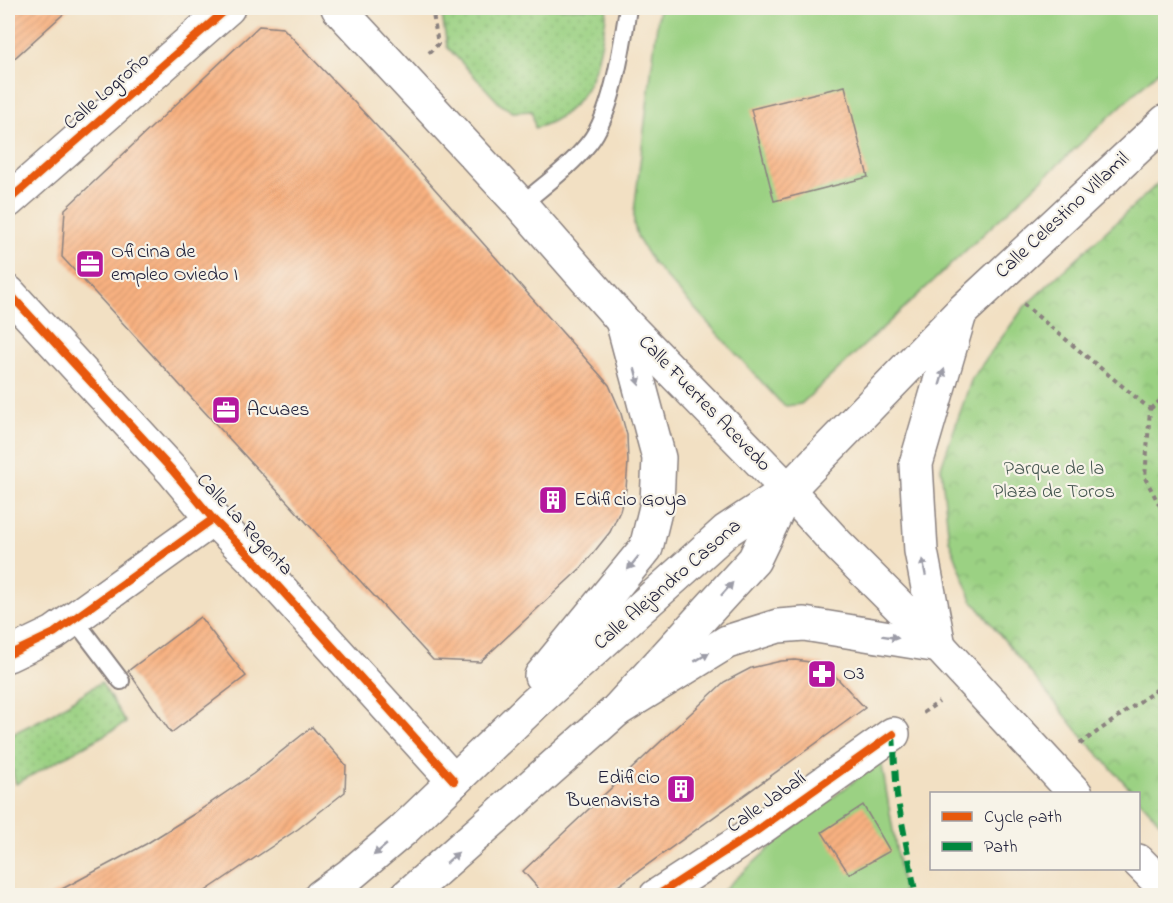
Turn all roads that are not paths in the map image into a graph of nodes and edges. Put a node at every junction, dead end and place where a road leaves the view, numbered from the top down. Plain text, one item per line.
1 (228, 8) edge
2 (338, 8) edge
3 (628, 8) edge
4 (1166, 121) edge
5 (8, 201) edge
6 (521, 205) junction
7 (8, 292) edge
8 (961, 312) junction
9 (622, 320) junction
10 (788, 490) junction
11 (213, 519) junction
12 (74, 619) junction
13 (939, 646) junction
14 (8, 655) edge
15 (121, 681) dead end
16 (617, 710) junction
17 (893, 734) road end
18 (454, 782) junction
19 (1074, 792) edge
20 (1140, 863) edge
21 (1166, 889) edge
22 (321, 896) edge
23 (407, 896) edge
24 (656, 896) edge

1 - 5 main road, Calle Logroño
2 - 6 main road, Calle Fuertes Acevedo
3 - 6 lane
4 - 8 main road, Calle Celestino Villamil
6 - 9 main road, Calle Fuertes Acevedo
7 - 11 main road, Calle La Regenta
8 - 10 main road, Calle Celestino Villamil
13 -> 8 main road
9 - 10 main road, Calle Fuertes Acevedo
9 -> 18 main road, Calle Alejandro Casona
10 - 13 main road, Calle Fuertes Acevedo
16 -> 10 main road, Calle Alejandro Casona
10 - 18 main road, Calle Alejandro Casona
11 - 12 main road
11 - 18 main road, Calle La Regenta
12 - 14 main road
12 - 15 lane
16 -> 13 main road, Calle Alejandro Casona
13 - 19 main road, Calle Fuertes Acevedo
23 -> 16 main road, Calle Alejandro Casona
17 - 24 main road, Calle Jabalí
18 -> 22 main road, Calle Alejandro Casona
20 - 21 main road

